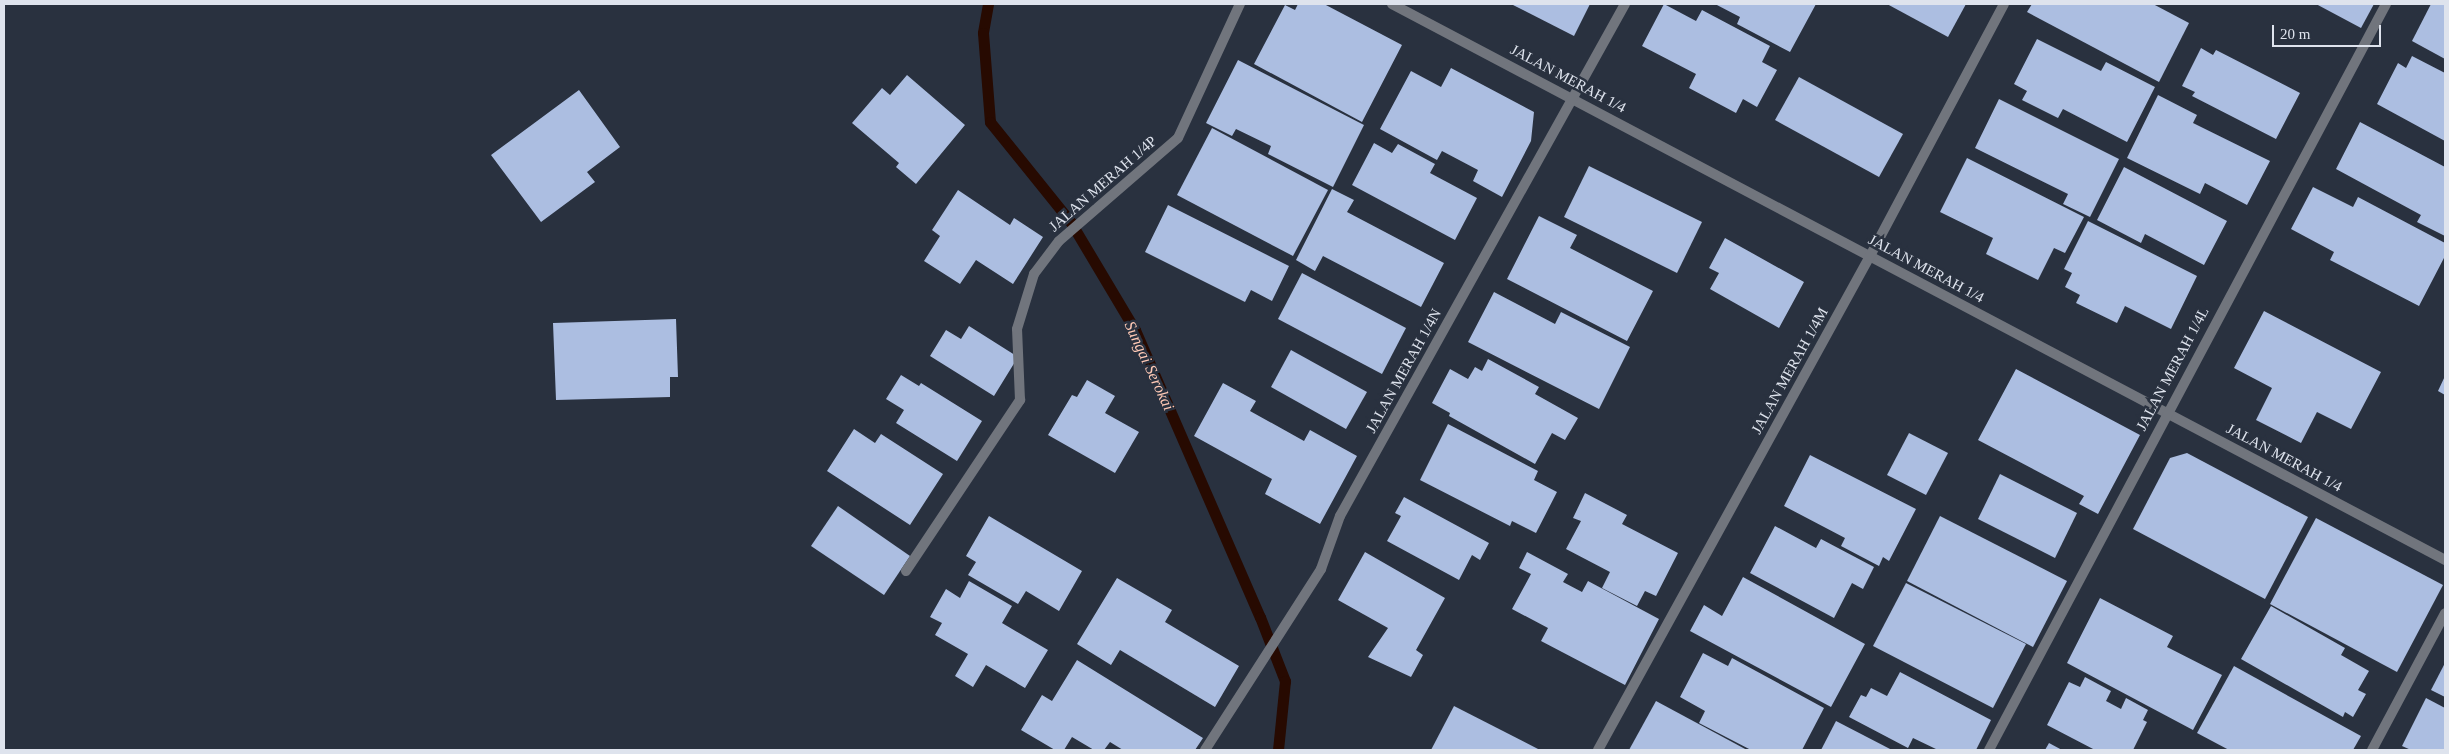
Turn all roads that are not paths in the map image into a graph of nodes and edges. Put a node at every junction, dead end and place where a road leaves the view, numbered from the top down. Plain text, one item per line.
1 (1240, 4) edge
2 (1392, 4) edge
3 (1625, 4) edge
4 (2004, 4) edge
5 (2386, 4) edge
6 (1573, 99) junction
7 (1870, 256) junction
8 (2167, 413) junction
9 (2445, 560) edge
10 (906, 571) dead end
11 (2445, 613) edge
12 (1206, 750) edge
13 (1598, 750) edge
14 (1989, 750) edge
15 (2372, 750) edge

1 - 10 street, JALAN MERAH 1/4P
2 - 6 street, JALAN MERAH 1/4
3 - 6 street, JALAN MERAH 1/4N
4 - 7 street, JALAN MERAH 1/4M
5 - 8 street, JALAN MERAH 1/4L
6 - 7 street, JALAN MERAH 1/4
6 - 12 street, JALAN MERAH 1/4N
7 - 8 street, JALAN MERAH 1/4
7 - 13 street, JALAN MERAH 1/4M
8 - 9 street, JALAN MERAH 1/4
8 - 14 street, JALAN MERAH 1/4L
11 - 15 street

